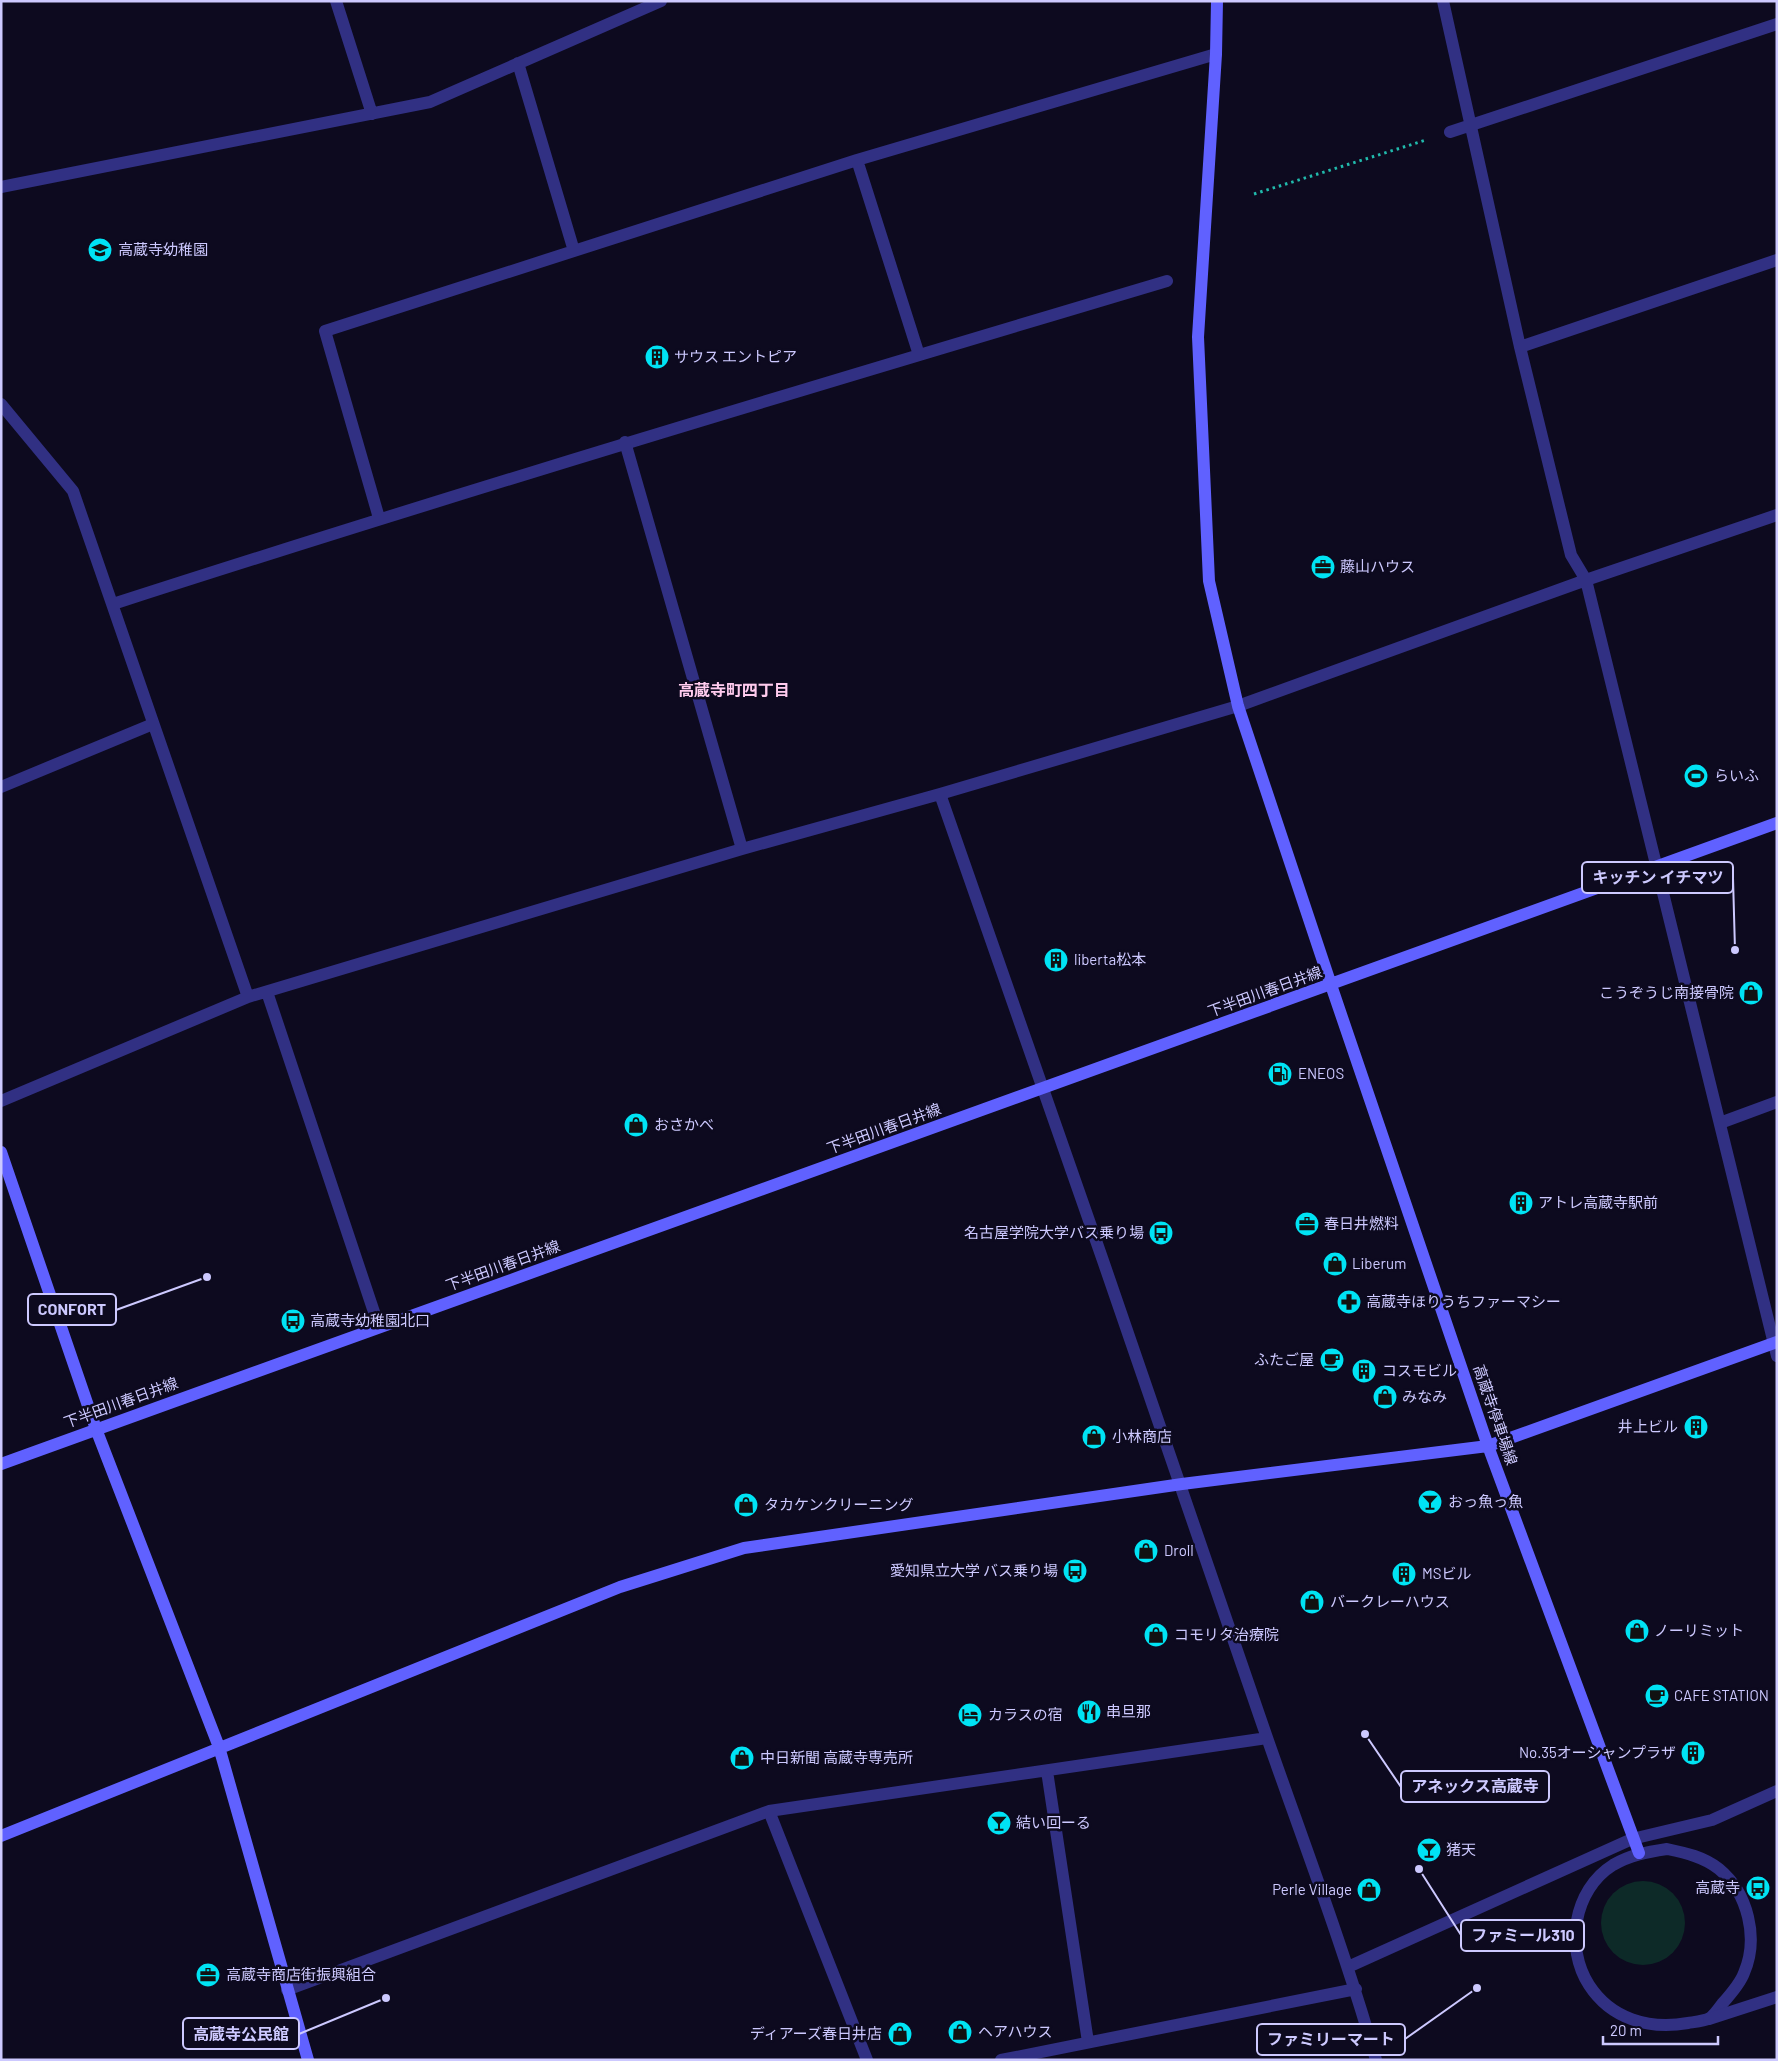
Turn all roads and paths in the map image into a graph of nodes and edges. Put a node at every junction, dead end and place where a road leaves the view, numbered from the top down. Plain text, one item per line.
1 (336, 1) edge
2 (661, 1) edge
3 (1217, 1) edge
4 (1443, 1) edge
5 (1777, 24) edge
6 (1216, 54) junction
7 (518, 64) junction
8 (372, 114) junction
9 (1470, 126) junction
10 (1450, 132) joint
11 (857, 160) junction
12 (1, 187) edge
13 (1254, 194) dead end
14 (574, 251) junction
15 (1777, 260) edge
16 (1167, 281) dead end
17 (1520, 347) junction
18 (919, 355) junction
19 (1, 404) edge
20 (625, 442) junction
21 (1777, 515) edge
22 (379, 518) junction
23 (1586, 580) junction
24 (113, 604) junction
25 (1238, 706) junction
26 (153, 724) junction
27 (1, 787) edge
28 (940, 794) junction
29 (1777, 823) edge
30 (742, 849) junction
31 (1656, 867) junction
32 (1331, 985) junction
33 (267, 992) junction
34 (248, 997) junction
35 (1043, 1089) junction
36 (1, 1101) edge
37 (1777, 1102) edge
38 (1720, 1123) junction
39 (1, 1152) edge
40 (379, 1327) junction
41 (1775, 1342) edge
42 (1777, 1356) edge
43 (96, 1428) junction
44 (1488, 1446) junction
45 (1, 1464) edge
46 (1182, 1484) junction
47 (1267, 1738) junction
48 (219, 1747) junction
49 (1047, 1771) junction
50 (1777, 1791) edge
51 (769, 1811) junction
52 (1, 1836) edge
53 (1632, 1839) junction
54 (1639, 1853) junction
55 (1348, 1966) junction
56 (1356, 1989) junction
57 (287, 1990) junction
58 (1777, 1997) edge
59 (1709, 2019) junction
60 (1088, 2042) junction
61 (308, 2060) edge
62 (868, 2060) edge
63 (1001, 2060) edge
64 (1376, 2060) edge

1 - 8 street
2 - 7 street
3 - 6 street, 高蔵寺停車場線
4 - 9 street
5 - 9 street
6 - 11 street
6 - 25 street, 高蔵寺停車場線
7 - 8 street
7 - 14 street
8 - 12 street
9 - 10 street
9 - 17 street
10 - 13 path
11 - 14 street
11 - 18 street
14 - 22 street
15 - 17 street
16 - 18 street
17 - 23 street
18 - 20 street
19 - 24 street
20 - 22 street
20 - 30 street
21 - 23 street
22 - 24 street
23 - 25 street
23 - 31 street
24 - 26 street
25 - 28 street
25 - 32 street, 高蔵寺停車場線
26 - 27 street
26 - 34 street
28 - 30 street
28 - 35 street
29 - 31 street, 下半田川春日井線
30 - 33 street
31 - 32 street, 下半田川春日井線
31 - 38 street
32 - 35 street, 下半田川春日井線
32 - 44 street, 高蔵寺停車場線
33 - 34 street
33 - 40 street
34 - 36 street
35 - 40 street, 下半田川春日井線
35 - 46 street
37 - 38 street
38 - 41 street
39 - 43 street
40 - 43 street, 下半田川春日井線
41 - 42 street
41 - 44 street
43 - 45 street, 下半田川春日井線
43 - 48 street
44 - 46 street
44 - 53 street, 高蔵寺停車場線
46 - 47 street
46 - 48 street
47 - 49 street
47 - 55 street
48 - 52 street
48 - 57 street
49 - 51 street
49 - 60 street
50 - 53 street
51 - 57 street
51 - 62 street
53 - 54 street, 高蔵寺停車場線
53 - 55 street
54 - 59 street
54 - 59 street
55 - 56 street
56 - 60 street
56 - 64 street
57 - 61 street
58 - 59 street
60 - 63 street

